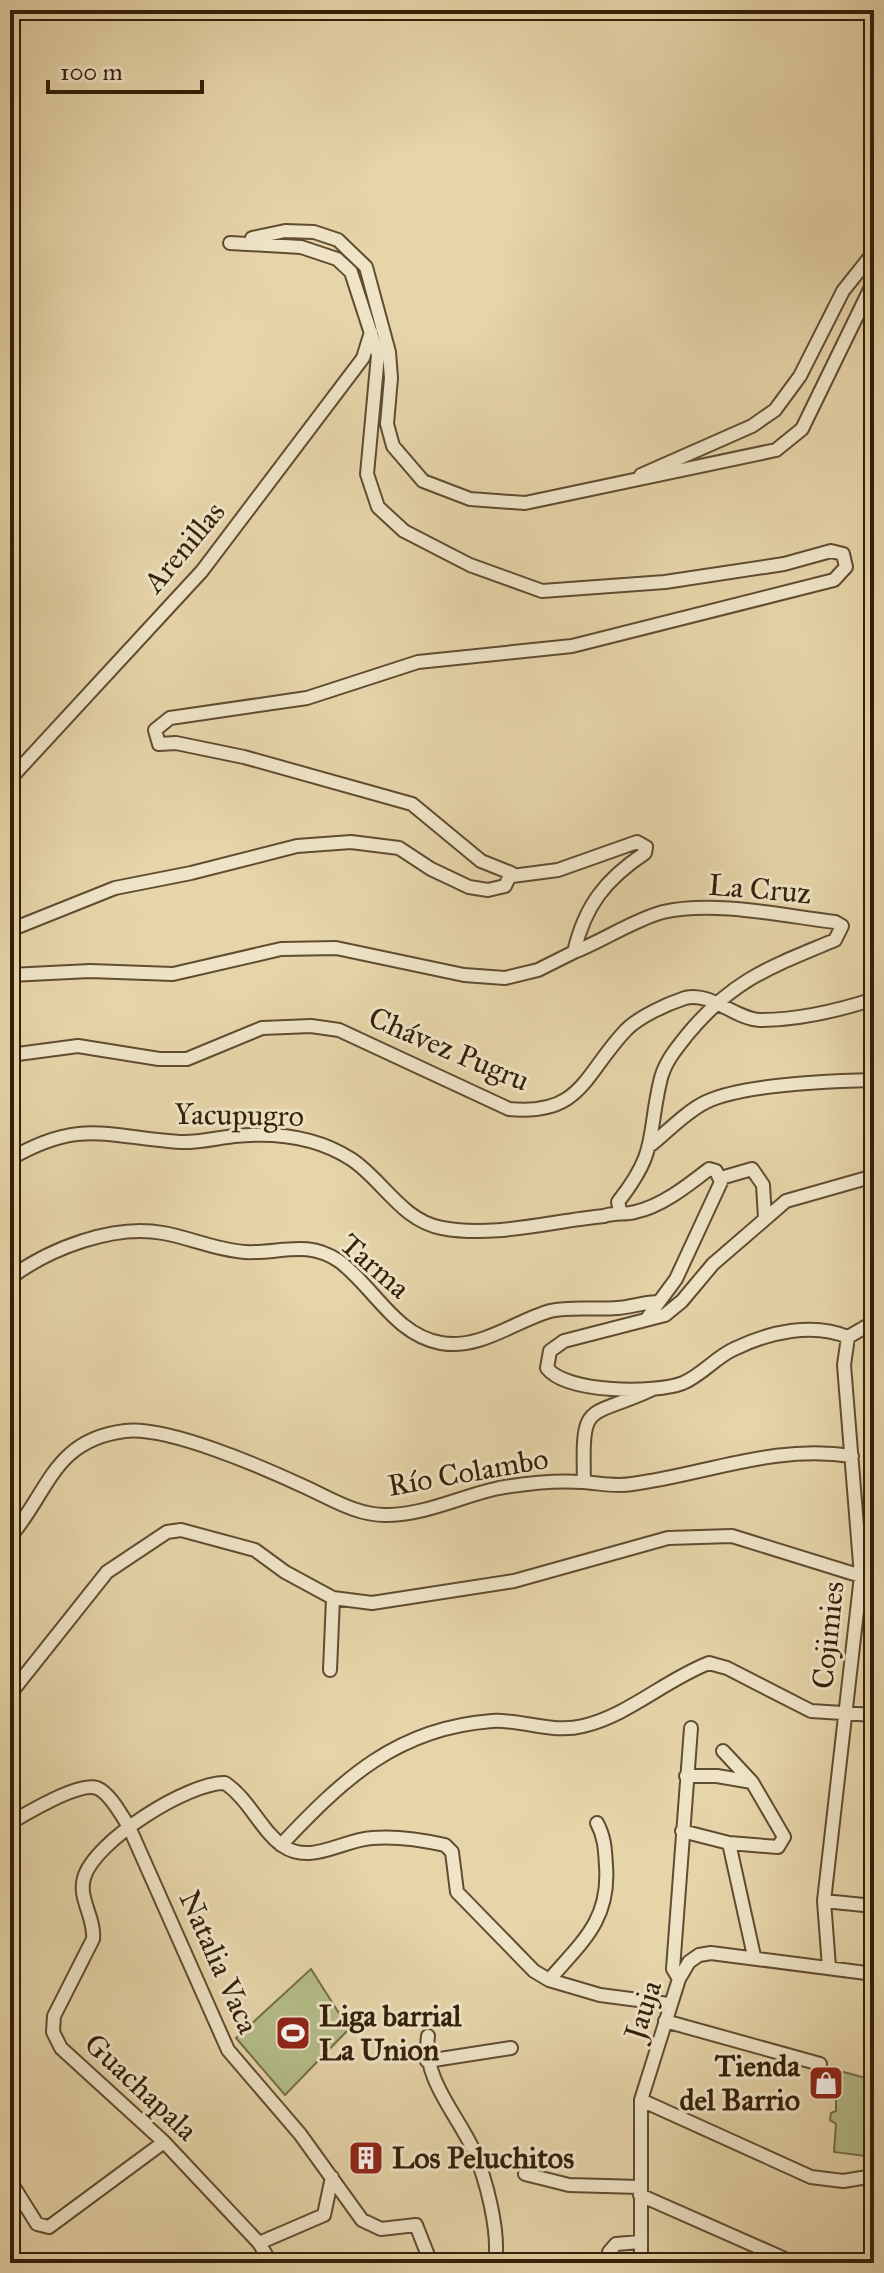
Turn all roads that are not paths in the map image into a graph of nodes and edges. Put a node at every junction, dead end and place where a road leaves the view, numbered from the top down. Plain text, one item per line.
1 (874, 252) edge
2 (874, 281) edge
3 (372, 329) junction
4 (637, 479) junction
5 (10, 779) edge
6 (512, 876) junction
7 (10, 930) edge
8 (574, 952) junction
9 (10, 975) edge
10 (874, 999) edge
11 (713, 1004) junction
12 (10, 1055) edge
13 (874, 1080) edge
14 (652, 1144) junction
15 (10, 1159) edge
16 (719, 1174) junction
17 (874, 1176) edge
18 (620, 1210) junction
19 (765, 1218) junction
20 (10, 1278) edge
21 (659, 1302) junction
22 (648, 1317) junction
23 (874, 1322) edge
24 (848, 1337) junction
25 (658, 1387) junction
26 (852, 1456) junction
27 (584, 1482) junction
28 (10, 1537) edge
29 (865, 1572) edge
30 (333, 1598) junction
31 (330, 1670) dead end
32 (10, 1694) edge
33 (847, 1711) junction
34 (874, 1715) edge
35 (691, 1728) dead end
36 (723, 1751) dead end
37 (686, 1776) junction
38 (752, 1782) junction
39 (10, 1823) edge
40 (597, 1823) dead end
41 (129, 1827) junction
42 (682, 1831) junction
43 (729, 1843) junction
44 (281, 1845) junction
45 (824, 1901) junction
46 (874, 1906) edge
47 (754, 1956) junction
48 (829, 1967) junction
49 (874, 1974) edge
50 (679, 1979) junction
51 (549, 1980) junction
52 (669, 2004) junction
53 (665, 2021) junction
54 (428, 2036) dead end
55 (511, 2048) dead end
56 (427, 2061) junction
57 (820, 2064) dead end
58 (641, 2100) junction
59 (164, 2142) junction
60 (525, 2174) dead end
61 (874, 2176) edge
62 (332, 2177) junction
63 (10, 2181) edge
64 (640, 2191) junction
65 (640, 2242) junction
66 (259, 2243) junction
67 (874, 2258) edge
68 (271, 2263) edge
69 (431, 2263) edge
70 (495, 2263) edge
71 (608, 2263) edge
72 (641, 2263) edge
73 (794, 2263) edge
74 (858, 2263) edge

1 - 4 street
2 - 4 street
3 - 4 street
3 - 5 street, Arenillas
3 - 6 street
6 - 7 street
6 - 8 street
8 - 9 street
8 - 11 street, La Cruz
10 - 11 street, Chávez Pugru
11 - 12 street, Chávez Pugru
11 - 14 street
13 - 14 street
14 - 18 street
15 - 18 street, Yacupugro
16 - 18 street, Yacupugro
16 - 19 street
16 - 21 street
17 - 19 street
19 - 22 street
20 - 21 street, Tarma
21 - 22 street
22 - 25 street
23 - 24 street
24 - 25 street
24 - 26 street, Cojimies
25 - 27 street
26 - 27 street, Río Colambo
26 - 29 street, Cojimies
27 - 28 street, Río Colambo
29 - 30 street
29 - 33 street, Cojimies
30 - 31 street
30 - 32 street
33 - 34 street
33 - 44 street
33 - 45 street, Cojimies
35 - 37 street
36 - 38 street
37 - 38 street
37 - 42 street
38 - 43 street
39 - 41 street, Natalia Vaca
40 - 51 street
41 - 44 street
41 - 59 street, Guachapala
41 - 62 street, Natalia Vaca
42 - 43 street
42 - 50 street
43 - 47 street
44 - 51 street
45 - 46 street
45 - 48 street, Cojimies
47 - 48 street, Jauja
47 - 50 street, Jauja
48 - 49 street, Jauja
50 - 52 street, Jauja
51 - 52 street
52 - 53 street, Jauja
53 - 57 street
53 - 58 street, Jauja
54 - 56 street
55 - 56 street
56 - 70 street
58 - 61 street
58 - 64 street, Jauja
59 - 63 street
59 - 66 street, Guachapala
60 - 64 street
62 - 66 street
62 - 69 street, Natalia Vaca
64 - 65 street, Jauja
64 - 73 street
65 - 71 street
65 - 72 street, Jauja
66 - 68 street, Guachapala
67 - 74 street

